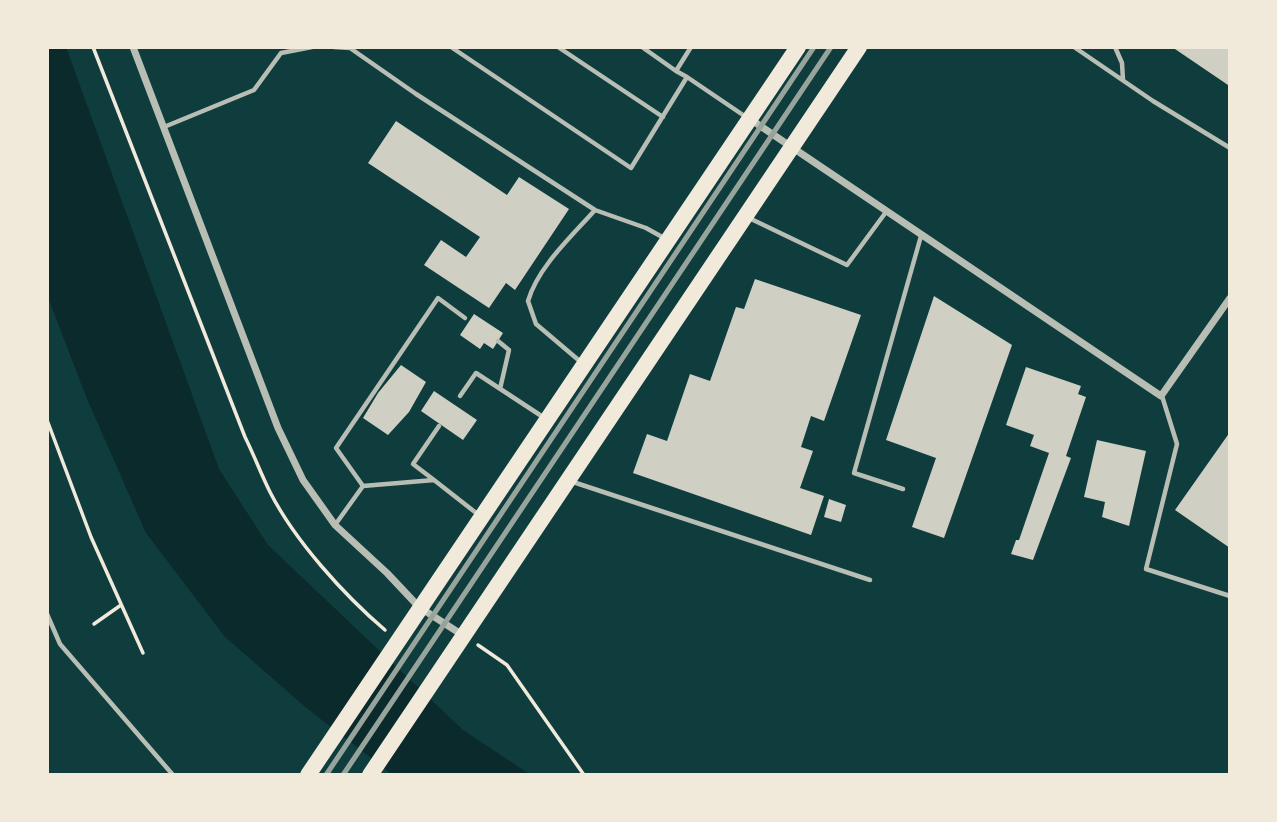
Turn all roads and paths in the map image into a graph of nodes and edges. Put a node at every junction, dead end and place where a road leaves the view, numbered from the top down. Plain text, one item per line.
1 (93, 47) edge
2 (133, 47) edge
3 (312, 47) edge
4 (334, 47) edge
5 (451, 47) edge
6 (558, 47) edge
7 (642, 47) edge
8 (691, 47) edge
9 (798, 47) edge
10 (859, 47) edge
11 (1074, 47) edge
12 (1115, 47) edge
13 (676, 71) junction
14 (687, 77) junction
15 (1123, 81) junction
16 (663, 117) junction
17 (750, 119) junction
18 (163, 127) junction
19 (1230, 148) edge
20 (792, 150) junction
21 (594, 210) junction
22 (886, 212) junction
23 (747, 217) junction
24 (921, 236) junction
25 (668, 240) junction
26 (1230, 298) edge
27 (465, 318) dead end
28 (498, 341) dead end
29 (584, 364) junction
30 (500, 388) junction
31 (460, 396) dead end
32 (1161, 396) junction
33 (546, 419) junction
34 (47, 420) edge
35 (439, 426) dead end
36 (434, 480) junction
37 (569, 480) junction
38 (363, 486) junction
39 (903, 489) dead end
40 (480, 516) junction
41 (335, 525) junction
42 (870, 580) dead end
43 (1230, 596) edge
44 (121, 605) junction
45 (419, 607) junction
46 (47, 614) edge
47 (94, 624) dead end
48 (464, 636) junction
49 (393, 644) junction
50 (143, 653) dead end
51 (173, 775) edge
52 (308, 775) edge
53 (370, 775) edge
54 (584, 775) edge

1 - 49 path
2 - 18 street
3 - 18 lane
4 - 21 lane
5 - 16 lane
6 - 16 lane
7 - 13 lane
8 - 13 lane
9 - 17 main road
10 - 20 main road
11 - 15 lane
12 - 15 lane
13 - 14 lane
14 - 16 lane
14 - 17 lane
15 - 19 lane
17 - 20 street
17 - 25 main road
18 - 41 street
20 - 22 street
20 - 23 main road
21 - 25 lane
21 - 29 lane
22 - 23 lane
22 - 24 street
23 - 37 main road
24 - 32 street
24 - 39 lane
25 - 29 main road
26 - 32 street
27 - 38 lane
28 - 30 lane
29 - 33 main road
30 - 31 lane
30 - 33 lane
32 - 43 lane
33 - 40 main road
34 - 44 path
35 - 36 lane
36 - 38 lane
36 - 40 lane
37 - 42 lane
37 - 48 main road
38 - 41 lane
40 - 45 main road
41 - 45 street
44 - 47 path
44 - 50 path
45 - 48 street
45 - 49 main road
46 - 51 lane
48 - 53 main road
48 - 54 path
49 - 52 main road

